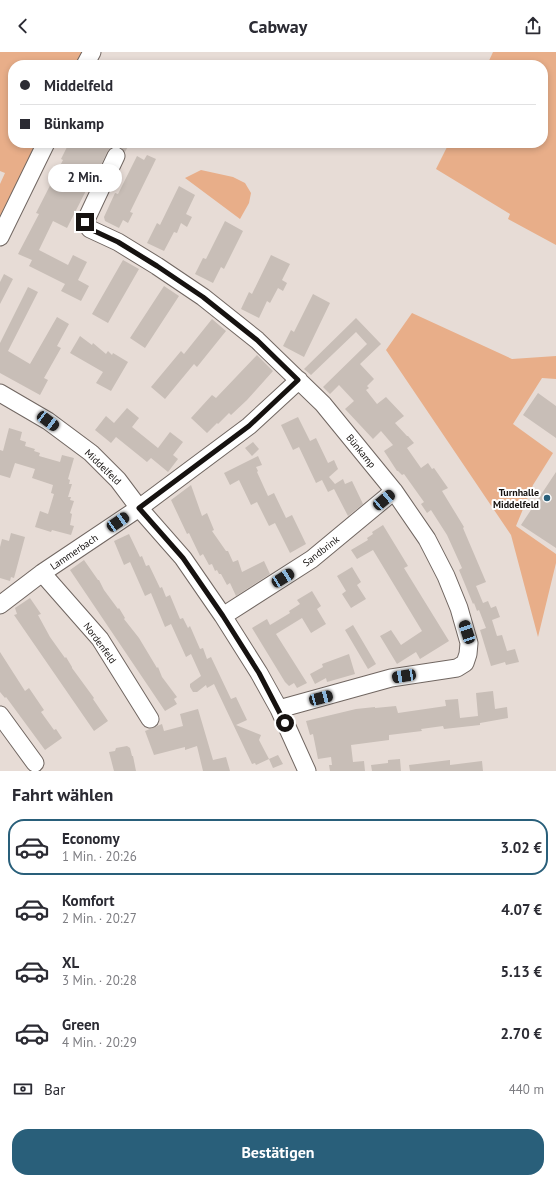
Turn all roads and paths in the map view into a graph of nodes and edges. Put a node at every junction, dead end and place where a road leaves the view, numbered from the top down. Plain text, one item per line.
1 (44, 148) edge
2 (116, 156) dead end
3 (0, 236) edge
4 (298, 380) junction
5 (0, 393) edge
6 (394, 491) junction
7 (139, 508) junction
8 (42, 573) junction
9 (0, 605) edge
10 (223, 616) junction
11 (279, 709) junction
12 (0, 715) edge
13 (150, 719) dead end
14 (35, 763) dead end
15 (307, 771) edge

1 - 3 street
2 - 4 street, Bünkamp
4 - 6 street, Bünkamp
4 - 7 street, Lammerbach
5 - 7 street, Middelfeld
6 - 10 street, Sandbrink
6 - 11 street, Bünkamp
7 - 8 street, Lammerbach
7 - 10 street, Middelfeld
8 - 9 street, Lammerbach
8 - 13 street, Nordenfeld
10 - 11 street, Middelfeld
11 - 15 street, Middelfeld
12 - 14 street

